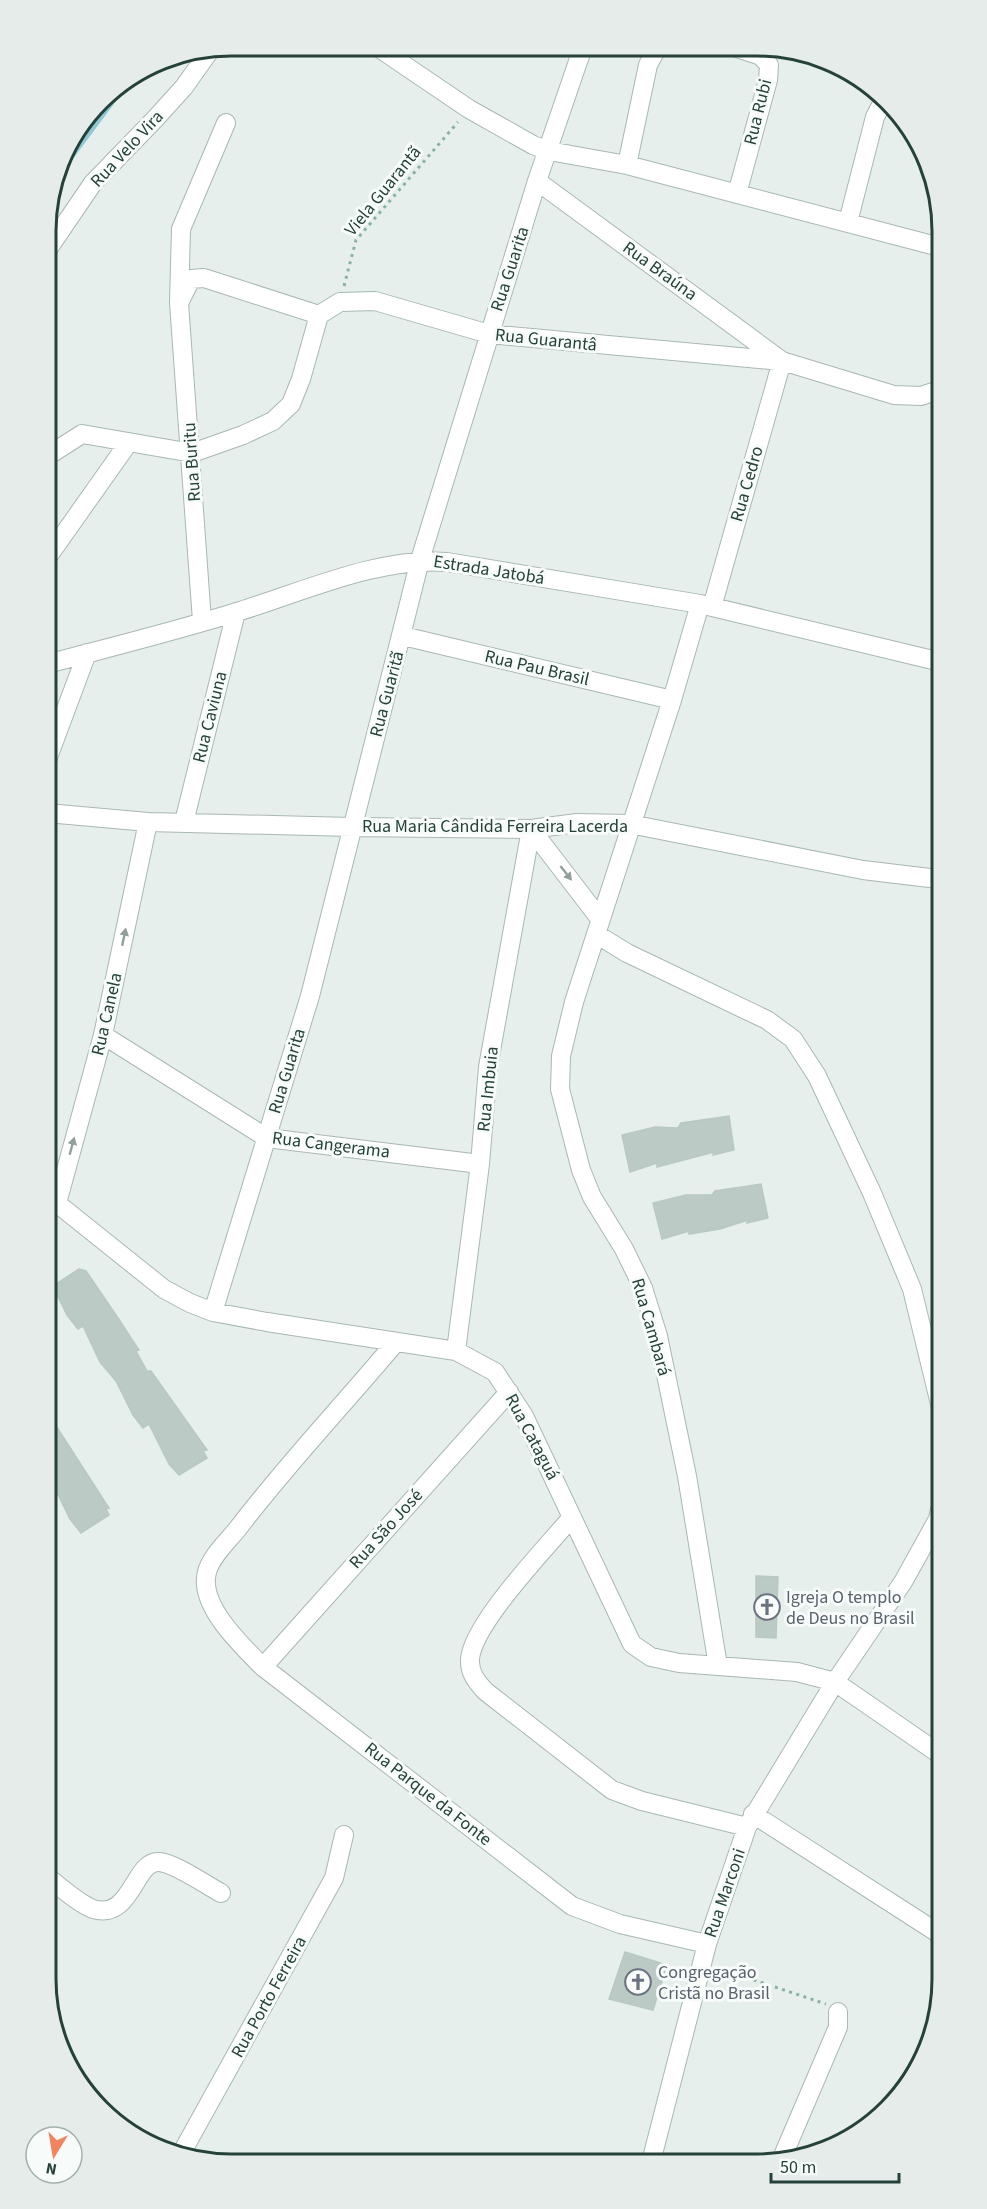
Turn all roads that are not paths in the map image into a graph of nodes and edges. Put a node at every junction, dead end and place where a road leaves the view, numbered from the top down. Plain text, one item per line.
1 (391, 56) edge
2 (580, 56) edge
3 (653, 56) edge
4 (761, 56) edge
5 (205, 58) edge
6 (880, 108) edge
7 (226, 123) dead end
8 (549, 151) junction
9 (627, 165) junction
10 (537, 181) junction
11 (737, 194) junction
12 (848, 222) junction
13 (56, 237) edge
14 (932, 245) edge
15 (179, 303) junction
16 (319, 315) junction
17 (489, 334) junction
18 (782, 361) junction
19 (932, 392) edge
20 (129, 442) junction
21 (56, 451) edge
22 (192, 453) junction
23 (56, 544) edge
24 (420, 560) junction
25 (706, 605) junction
26 (236, 612) junction
27 (202, 621) junction
28 (403, 636) junction
29 (87, 653) junction
30 (932, 660) edge
31 (56, 662) edge
32 (672, 700) junction
33 (56, 737) edge
34 (56, 814) edge
35 (148, 822) junction
36 (184, 822) junction
37 (630, 824) junction
38 (352, 826) junction
39 (531, 829) junction
40 (932, 878) edge
41 (598, 926) junction
42 (103, 1035) junction
43 (267, 1138) junction
44 (480, 1164) junction
45 (55, 1192) edge
46 (55, 1202) edge
47 (213, 1312) junction
48 (396, 1342) junction
49 (456, 1351) junction
50 (931, 1368) edge
51 (509, 1392) junction
52 (572, 1517) junction
53 (931, 1531) edge
54 (718, 1666) junction
55 (263, 1667) junction
56 (835, 1682) junction
57 (931, 1748) edge
58 (750, 1820) junction
59 (344, 1835) dead end
60 (55, 1883) edge
61 (221, 1893) dead end
62 (931, 1929) edge
63 (707, 1944) junction
64 (838, 2012) road end
65 (185, 2147) edge
66 (785, 2151) edge
67 (653, 2154) edge

1 - 8 street
2 - 8 street, Rua Guarita
3 - 9 street
4 - 11 street, Rua Rubi
5 - 13 street, Rua Velo Vira
6 - 12 street
7 - 15 street, Rua Buritu
8 - 9 street
8 - 10 street, Rua Guarita
9 - 11 street
10 - 17 street, Rua Guarita
10 - 18 street, Rua Braúna
11 - 12 street
12 - 14 street
15 - 16 street
15 - 22 street, Rua Buritu
16 - 17 street, Rua Guarantâ
16 - 22 street
17 - 18 street, Rua Guarantâ
17 - 24 street, Rua Guarita
18 - 19 street, Rua Guarantâ
18 - 25 street, Rua Cedro
20 - 21 street
20 - 22 street
20 - 23 street
22 - 27 street, Rua Buritu
24 - 25 street, Estrada Jatobá
24 - 26 street, Estrada Jatobá
24 - 28 street, Rua Guaritã
25 - 30 street, Estrada Jatobá
25 - 32 street, Rua Cedro
26 - 27 street, Estrada Jatobá
26 - 36 street, Rua Caviuna
27 - 29 street, Estrada Jatobá
28 - 32 street, Rua Pau Brasil
28 - 38 street, Rua Guaritã
29 - 31 street, Estrada Jatobá
29 - 33 street
32 - 37 street, Rua Cedro
34 - 35 street, Rua Maria Cândida Ferreira Lacerda
35 - 36 street, Rua Maria Cândida Ferreira Lacerda
42 -> 35 street, Rua Canela
36 - 38 street, Rua Maria Cândida Ferreira Lacerda
37 - 39 street, Rua Maria Cândida Ferreira Lacerda
37 - 40 street, Rua Maria Cândida Ferreira Lacerda
37 - 41 street, Rua Cambará
38 - 39 street, Rua Maria Cândida Ferreira Lacerda
38 - 43 street, Rua Guarita
39 -> 41 street
39 - 44 street, Rua Imbuia
41 - 50 street
41 - 54 street, Rua Cambará
42 - 43 street, Rua Cangerama
45 -> 42 street, Rua Canela
43 - 44 street, Rua Cangerama
43 - 47 street, Rua Guarita
44 - 49 street, Rua Imbuia
46 - 47 street, Rua Cataguá
47 - 48 street, Rua Cataguá
48 - 49 street, Rua Cataguá
48 - 55 street, Rua Parque da Fonte
49 - 51 street, Rua Cataguá
51 - 52 street, Rua Cataguá
51 - 55 street, Rua São José
52 - 54 street, Rua Cataguá
52 - 58 street
53 - 56 street, Rua Marconi
54 - 56 street, Rua Cataguá
55 - 63 street, Rua Parque da Fonte
56 - 57 street, Rua Cataguá
56 - 58 street, Rua Marconi
58 - 62 street
58 - 63 street, Rua Marconi
59 - 65 street, Rua Porto Ferreira
60 - 61 street
63 - 67 street, Rua Marconi
64 - 66 street

